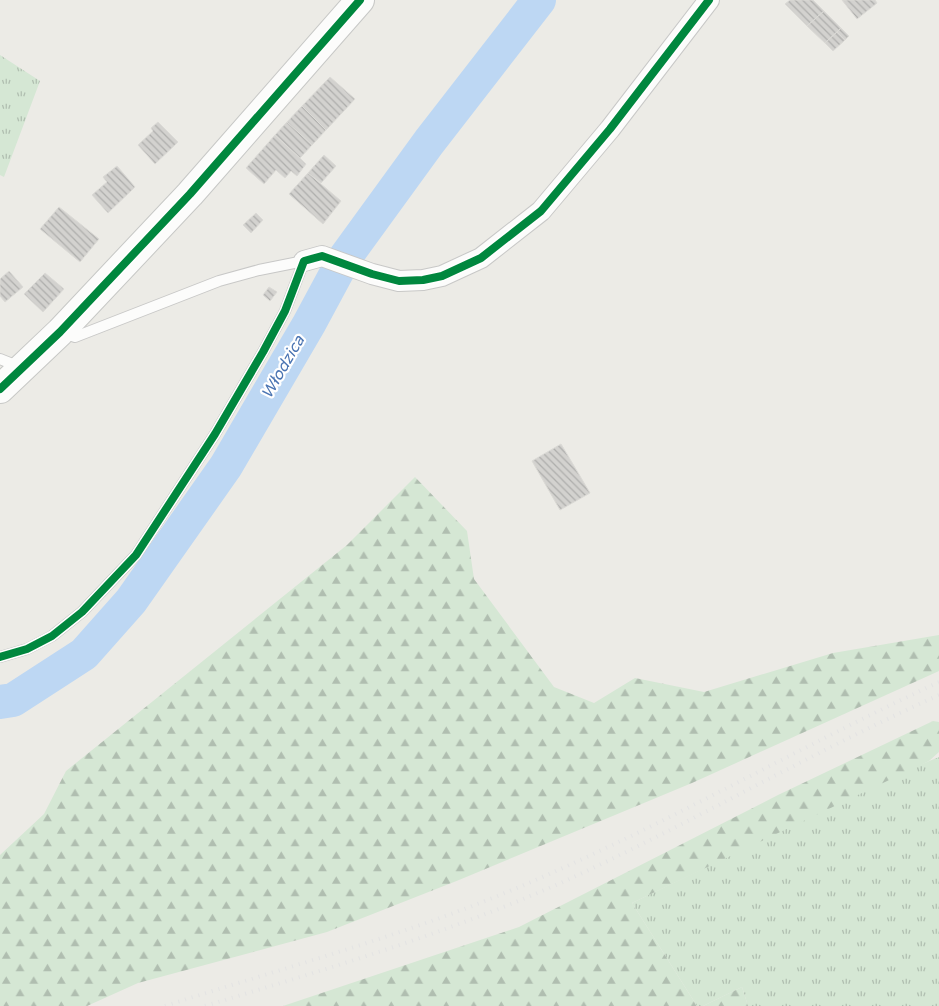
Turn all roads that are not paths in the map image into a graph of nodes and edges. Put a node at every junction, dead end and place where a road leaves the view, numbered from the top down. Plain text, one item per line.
1 (360, 0) edge
2 (709, 0) edge
3 (313, 259) junction
4 (60, 332) junction
5 (6, 373) edge
6 (0, 657) edge

1 - 4 street
2 - 3 street
3 - 4 lane
3 - 6 lane
4 - 5 street

